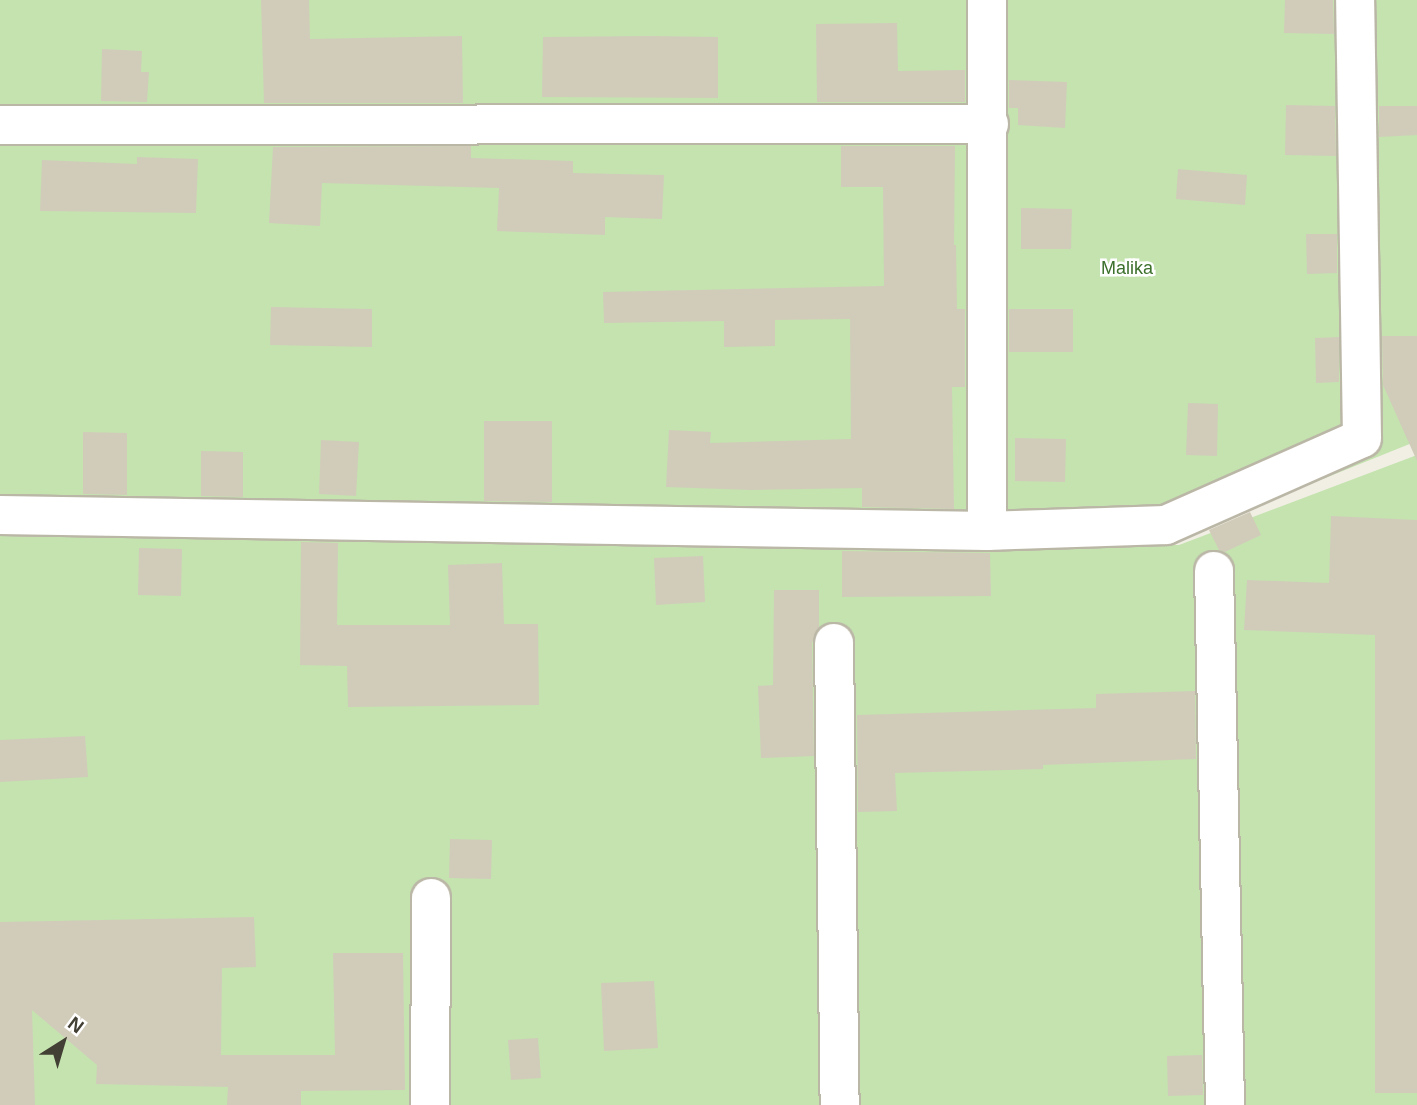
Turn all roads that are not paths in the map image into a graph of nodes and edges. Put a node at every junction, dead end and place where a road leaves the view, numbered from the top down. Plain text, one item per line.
1 (987, 0) edge
2 (1355, 0) edge
3 (989, 124) junction
4 (0, 125) edge
5 (0, 515) edge
6 (987, 531) junction
7 (1214, 571) dead end
8 (834, 643) dead end
9 (431, 898) dead end
10 (430, 1105) edge
11 (840, 1105) edge
12 (1225, 1105) edge

1 - 3 street
2 - 6 street
3 - 4 street
3 - 6 street
5 - 6 street
7 - 12 street
8 - 11 street
9 - 10 street

